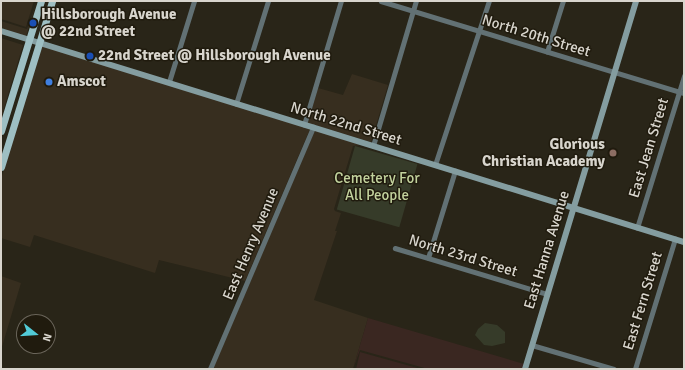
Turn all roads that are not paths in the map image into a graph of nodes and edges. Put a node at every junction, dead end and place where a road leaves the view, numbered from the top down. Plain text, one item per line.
1 (41, 1) edge
2 (52, 1) edge
3 (194, 1) edge
4 (268, 1) edge
5 (341, 1) edge
6 (381, 1) edge
7 (416, 1) edge
8 (489, 1) edge
9 (563, 1) edge
10 (636, 1) edge
11 (413, 11) junction
12 (1, 31) edge
13 (480, 32) junction
14 (29, 40) junction
15 (39, 42) junction
16 (547, 52) junction
17 (615, 73) junction
18 (684, 76) edge
19 (169, 82) junction
20 (682, 92) edge
21 (236, 104) junction
22 (304, 125) junction
23 (313, 127) junction
24 (1, 131) edge
25 (373, 146) junction
26 (435, 165) junction
27 (1, 167) edge
28 (455, 171) junction
29 (573, 208) junction
30 (637, 228) junction
31 (675, 239) junction
32 (684, 242) edge
33 (395, 248) dead end
34 (428, 258) junction
35 (547, 294) junction
36 (532, 346) junction
37 (210, 369) edge
38 (525, 369) edge
39 (614, 369) edge
40 (635, 369) edge

1 - 14 main road
2 - 15 main road
3 - 19 street
4 - 21 street
5 - 22 street
6 - 11 street, North 20th Street
7 - 11 street
8 - 13 street
9 - 16 street
10 - 17 street, East Hanna Avenue
11 - 13 street, North 20th Street
11 - 25 street
12 - 14 street, North 22nd Street
13 - 16 street, North 20th Street
13 - 26 street
14 - 15 street, North 22nd Street
14 - 24 main road
15 - 19 street, North 22nd Street
15 - 27 main road
16 - 17 street, North 20th Street
17 - 20 street, North 20th Street
17 - 29 street, East Hanna Avenue
18 - 20 street, East Jean Street
19 - 21 street, North 22nd Street
20 - 30 street, East Jean Street
21 - 22 street, North 22nd Street
22 - 23 street, North 22nd Street
23 - 25 street, North 22nd Street
23 - 37 street, East Henry Avenue
25 - 26 street, North 22nd Street
26 - 28 street, North 22nd Street
28 - 29 street, North 22nd Street
28 - 34 street
29 - 30 street, North 22nd Street
29 - 35 street, East Hanna Avenue
30 - 31 street, North 22nd Street
31 - 32 street, North 22nd Street
31 - 40 street, East Fern Street
33 - 34 street, North 23rd Street
34 - 35 street, North 23rd Street
35 - 36 street, East Hanna Avenue
36 - 38 street, East Hanna Avenue
36 - 39 street

